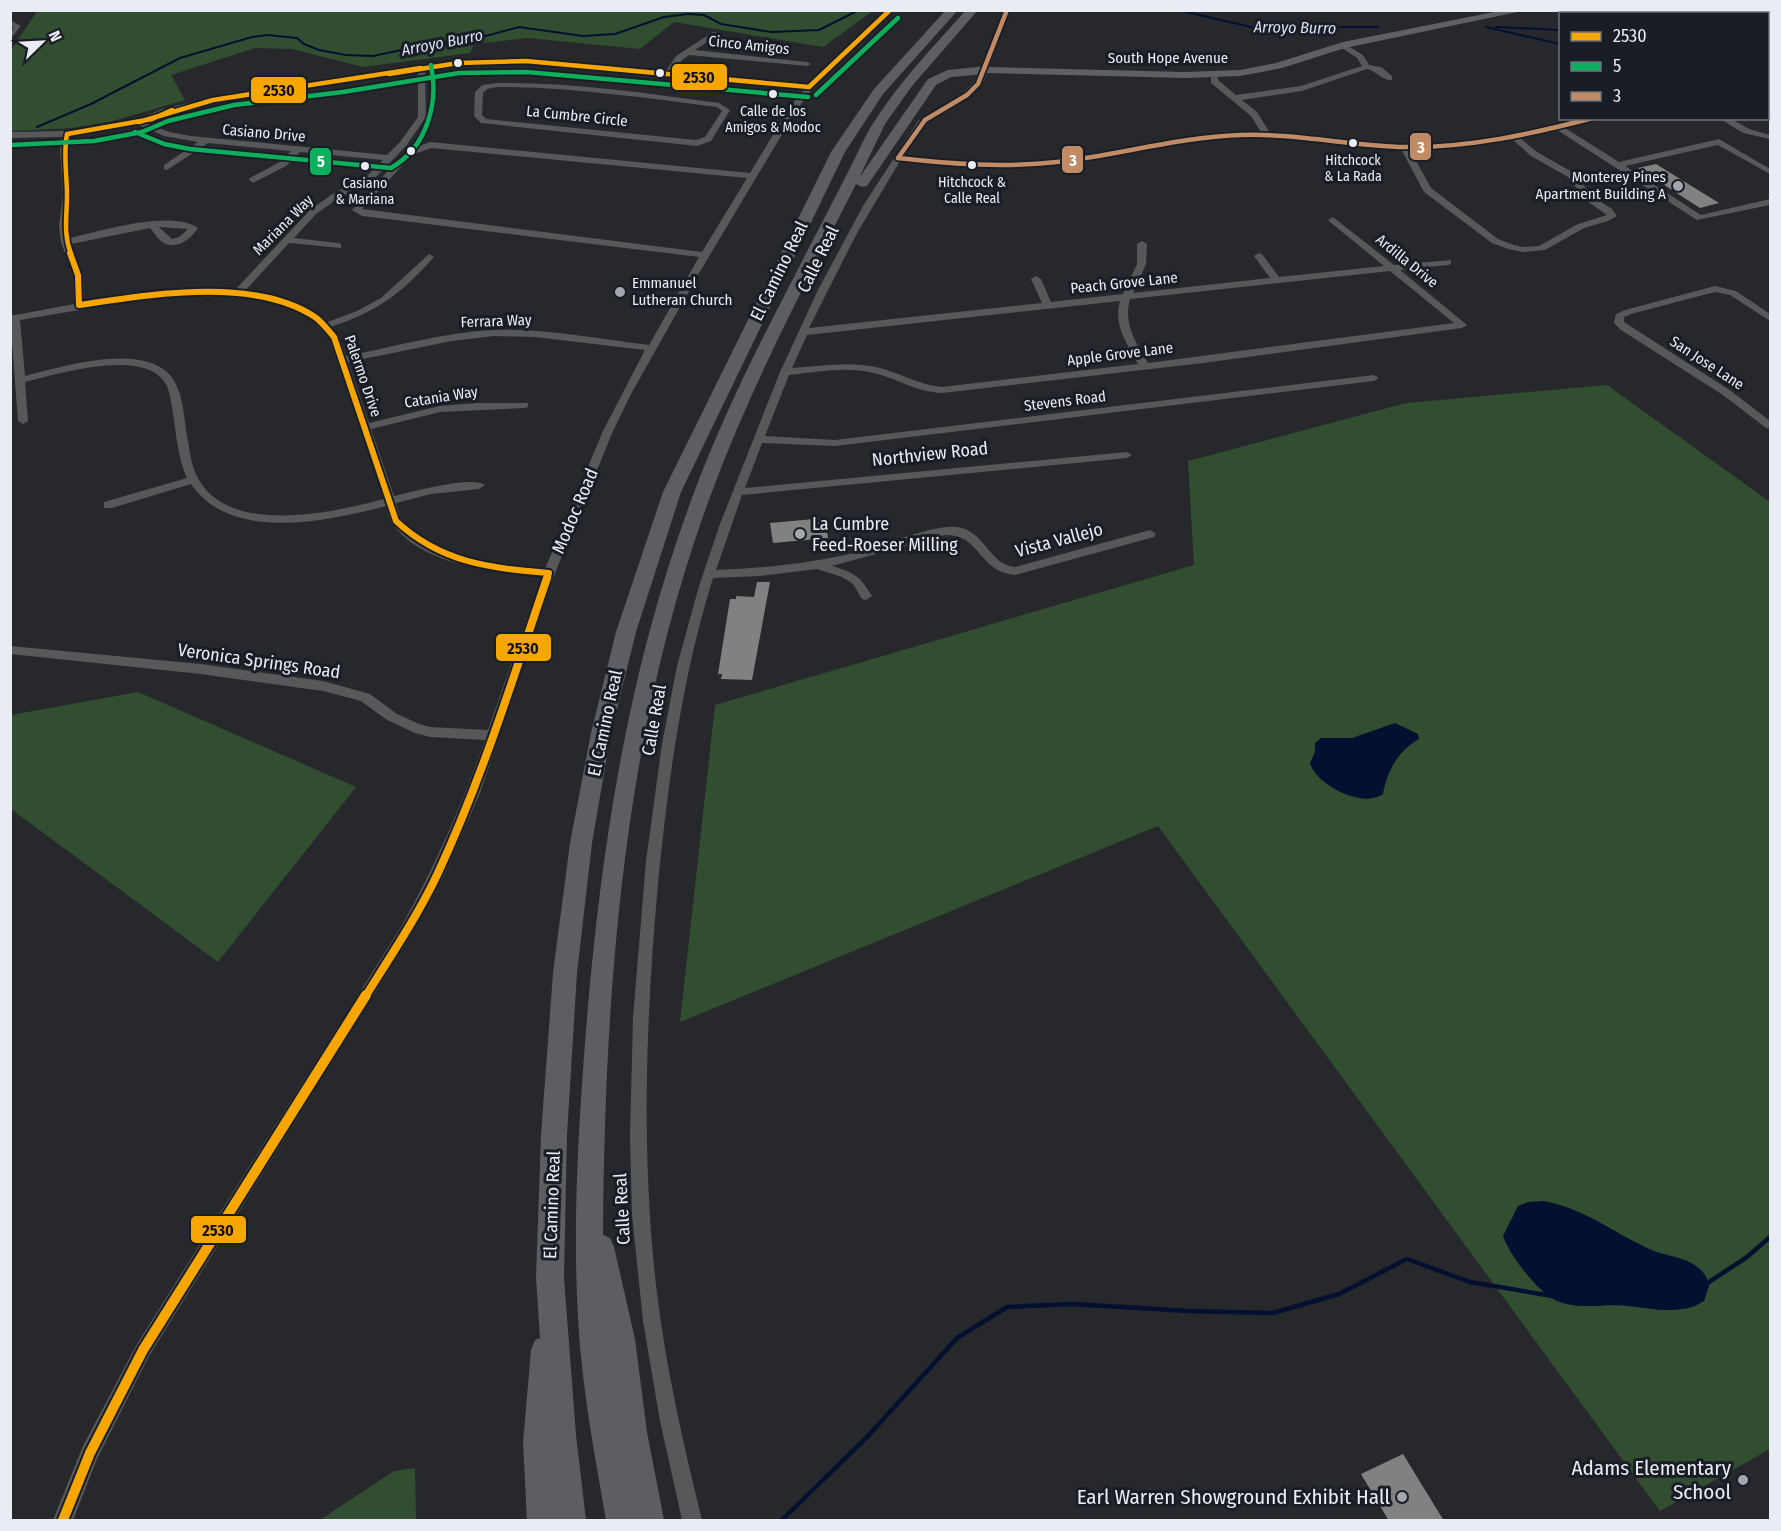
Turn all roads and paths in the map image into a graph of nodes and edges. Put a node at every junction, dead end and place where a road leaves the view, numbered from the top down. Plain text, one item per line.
1 (891, 10) edge
2 (953, 10) edge
3 (973, 10) edge
4 (983, 10) edge
5 (1007, 10) edge
6 (1522, 10) edge
7 (10, 22) edge
8 (713, 34) dead end
9 (10, 37) edge
10 (1343, 45) junction
11 (687, 52) junction
12 (807, 64) dead end
13 (1366, 67) junction
14 (421, 68) junction
15 (986, 70) junction
16 (642, 72) junction
17 (668, 74) junction
18 (1214, 75) junction
19 (939, 77) junction
20 (1389, 78) dead end
21 (809, 87) junction
22 (975, 88) junction
23 (625, 94) junction
24 (1234, 98) junction
25 (1587, 120) edge
26 (1726, 120) edge
27 (139, 122) junction
28 (1558, 127) junction
29 (68, 134) junction
30 (10, 135) edge
31 (1267, 135) junction
32 (1514, 137) junction
33 (1770, 137) edge
34 (1503, 140) junction
35 (206, 141) junction
36 (1404, 147) junction
37 (1418, 147) junction
38 (298, 149) junction
39 (1534, 154) junction
40 (389, 158) junction
41 (898, 158) junction
42 (1617, 165) junction
43 (167, 167) dead end
44 (1415, 170) junction
45 (1770, 172) edge
46 (751, 176) junction
47 (253, 180) dead end
48 (1770, 202) edge
49 (837, 210) junction
50 (1334, 220) dead end
51 (153, 226) dead end
52 (287, 240) junction
53 (66, 242) junction
54 (1142, 244) dead end
55 (338, 246) dead end
56 (705, 255) junction
57 (1259, 256) dead end
58 (429, 257) dead end
59 (1448, 262) dead end
60 (1393, 268) junction
61 (1036, 279) dead end
62 (1277, 281) junction
63 (236, 295) junction
64 (1126, 298) junction
65 (79, 305) junction
66 (1048, 306) junction
67 (1770, 318) edge
68 (13, 319) edge
69 (328, 325) junction
70 (1462, 325) joint
71 (804, 332) junction
72 (651, 348) junction
73 (342, 360) junction
74 (1145, 367) junction
75 (785, 372) junction
76 (1374, 378) dead end
77 (19, 380) junction
78 (524, 405) dead end
79 (23, 421) dead end
80 (1770, 426) edge
81 (365, 427) junction
82 (758, 439) junction
83 (1127, 455) dead end
84 (194, 480) junction
85 (479, 485) dead end
86 (738, 492) junction
87 (390, 501) junction
88 (108, 505) dead end
89 (1150, 534) dead end
90 (817, 565) junction
91 (549, 573) junction
92 (710, 574) junction
93 (866, 596) dead end
94 (10, 650) edge
95 (494, 735) junction
96 (589, 1200) junction
97 (550, 1278) junction
98 (63, 1521) edge
99 (542, 1521) edge
100 (571, 1521) edge
101 (621, 1521) edge
102 (649, 1521) edge
103 (692, 1521) edge

1 - 21 street, Modoc Road
2 - 97 highway, El Camino Real
3 - 49 highway, El Camino Real
4 - 15 highway
5 - 15 street, Calle Real
6 - 10 main road, South Hope Avenue
7 - 9 street
8 - 11 street, Cinco Amigos
10 - 13 street
10 - 18 main road, South Hope Avenue
11 - 12 street, Cinco Amigos
11 - 17 street, Cinco Amigos
13 - 20 street
13 - 24 street
14 - 16 street
14 - 27 street
14 - 40 street, Mariana Way
15 - 18 main road, South Hope Avenue
15 - 19 highway
15 - 22 street, Calle Real
16 - 17 street
16 - 23 street, La Cumbre Circle
17 - 21 street
18 - 24 street
19 - 22 highway
19 - 49 highway
21 - 46 street, Modoc Road
22 - 41 street, Calle Real
23 - 23 street, La Cumbre Circle
24 - 31 street
25 - 28 street
26 - 33 street
27 - 29 street
27 - 35 street, Casiano Drive
28 - 32 street
28 - 42 street
29 - 30 street
29 - 53 street
31 - 36 street
31 - 41 street
32 - 34 street
32 - 39 street
34 - 37 street
34 - 39 street
35 - 38 street, Casiano Drive
35 - 43 street
36 - 37 street
36 - 44 street
37 - 44 street
38 - 40 street, Casiano Drive
38 - 47 street
39 - 44 street
40 - 52 street, Mariana Way
41 - 71 street, Calle Real
42 - 45 street
42 - 48 street
46 - 56 street, Modoc Road
46 - 56 street
49 - 96 highway, El Camino Real
50 - 60 street, Ardilla Drive
51 - 53 street
52 - 55 street
52 - 63 street, Mariana Way
53 - 65 street
54 - 64 street
56 - 72 street, Modoc Road
57 - 62 street
58 - 69 street
59 - 60 street, Peach Grove Lane
60 - 62 street, Peach Grove Lane
60 - 70 street, Ardilla Drive
61 - 66 street
62 - 64 street, Peach Grove Lane
63 - 65 street, Palermo Drive
63 - 69 street, Palermo Drive
64 - 66 street, Peach Grove Lane
64 - 74 street
65 - 68 street, Palermo Drive
66 - 71 street, Peach Grove Lane
67 - 80 street, San Jose Lane
68 - 77 street
69 - 73 street, Palermo Drive
70 - 74 street, Apple Grove Lane
71 - 75 street, Calle Real
72 - 73 street, Ferrara Way
72 - 91 street, Modoc Road
73 - 81 street, Palermo Drive
74 - 75 street, Apple Grove Lane
75 - 82 street, Calle Real
76 - 82 street, Stevens Road
77 - 79 street
77 - 84 street
78 - 81 street, Catania Way
81 - 87 street, Palermo Drive
82 - 86 street, Calle Real
83 - 86 street, Northview Road
84 - 87 street
84 - 88 street
85 - 87 street
86 - 92 street, Calle Real
87 - 91 street, Palermo Drive
89 - 90 street, Vista Vallejo
90 - 92 street, Vista Vallejo
90 - 93 street, Vista Vallejo
91 - 95 street, Modoc Road
92 - 103 street, Calle Real
94 - 95 street, Veronica Springs Road
95 - 98 street, Modoc Road
96 - 101 highway, El Camino Real
96 - 102 highway
97 - 99 highway
97 - 100 highway, El Camino Real

